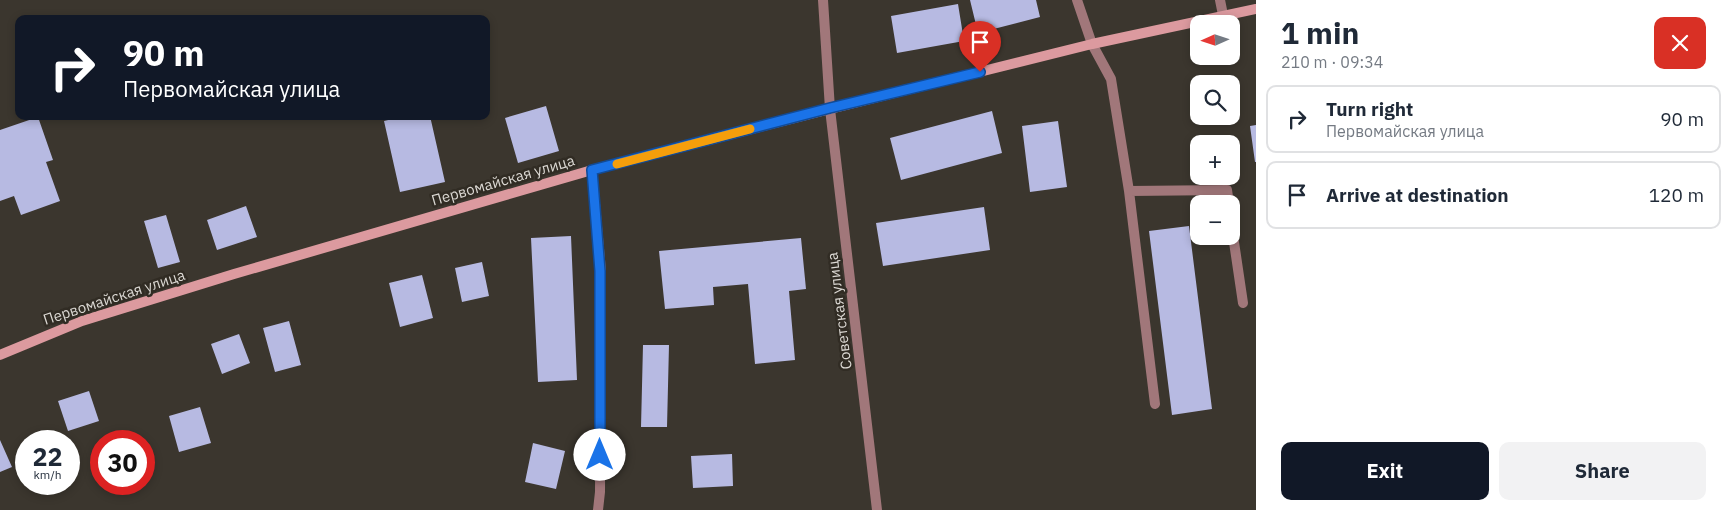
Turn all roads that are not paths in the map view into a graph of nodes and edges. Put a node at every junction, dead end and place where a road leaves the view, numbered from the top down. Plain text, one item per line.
1 (823, 0) edge
2 (1076, 0) edge
3 (1220, 0) edge
4 (1256, 9) edge
5 (1223, 15) joint
6 (1190, 22) edge
7 (1092, 44) junction
8 (830, 108) junction
9 (592, 170) junction
10 (1129, 191) junction
11 (1227, 195) edge
12 (1234, 245) edge
13 (1243, 303) dead end
14 (0, 355) edge
15 (1155, 404) dead end
16 (598, 510) edge
17 (877, 510) edge

1 - 8 street, Советская улица
2 - 7 street
3 - 5 street
4 - 5 main road, Первомайская улица
6 - 7 main road, Первомайская улица
7 - 8 main road, Первомайская улица
7 - 10 street
8 - 9 main road, Первомайская улица
8 - 17 street, Советская улица
9 - 14 main road, Первомайская улица
9 - 16 street
10 - 11 street
10 - 15 street
12 - 13 street

